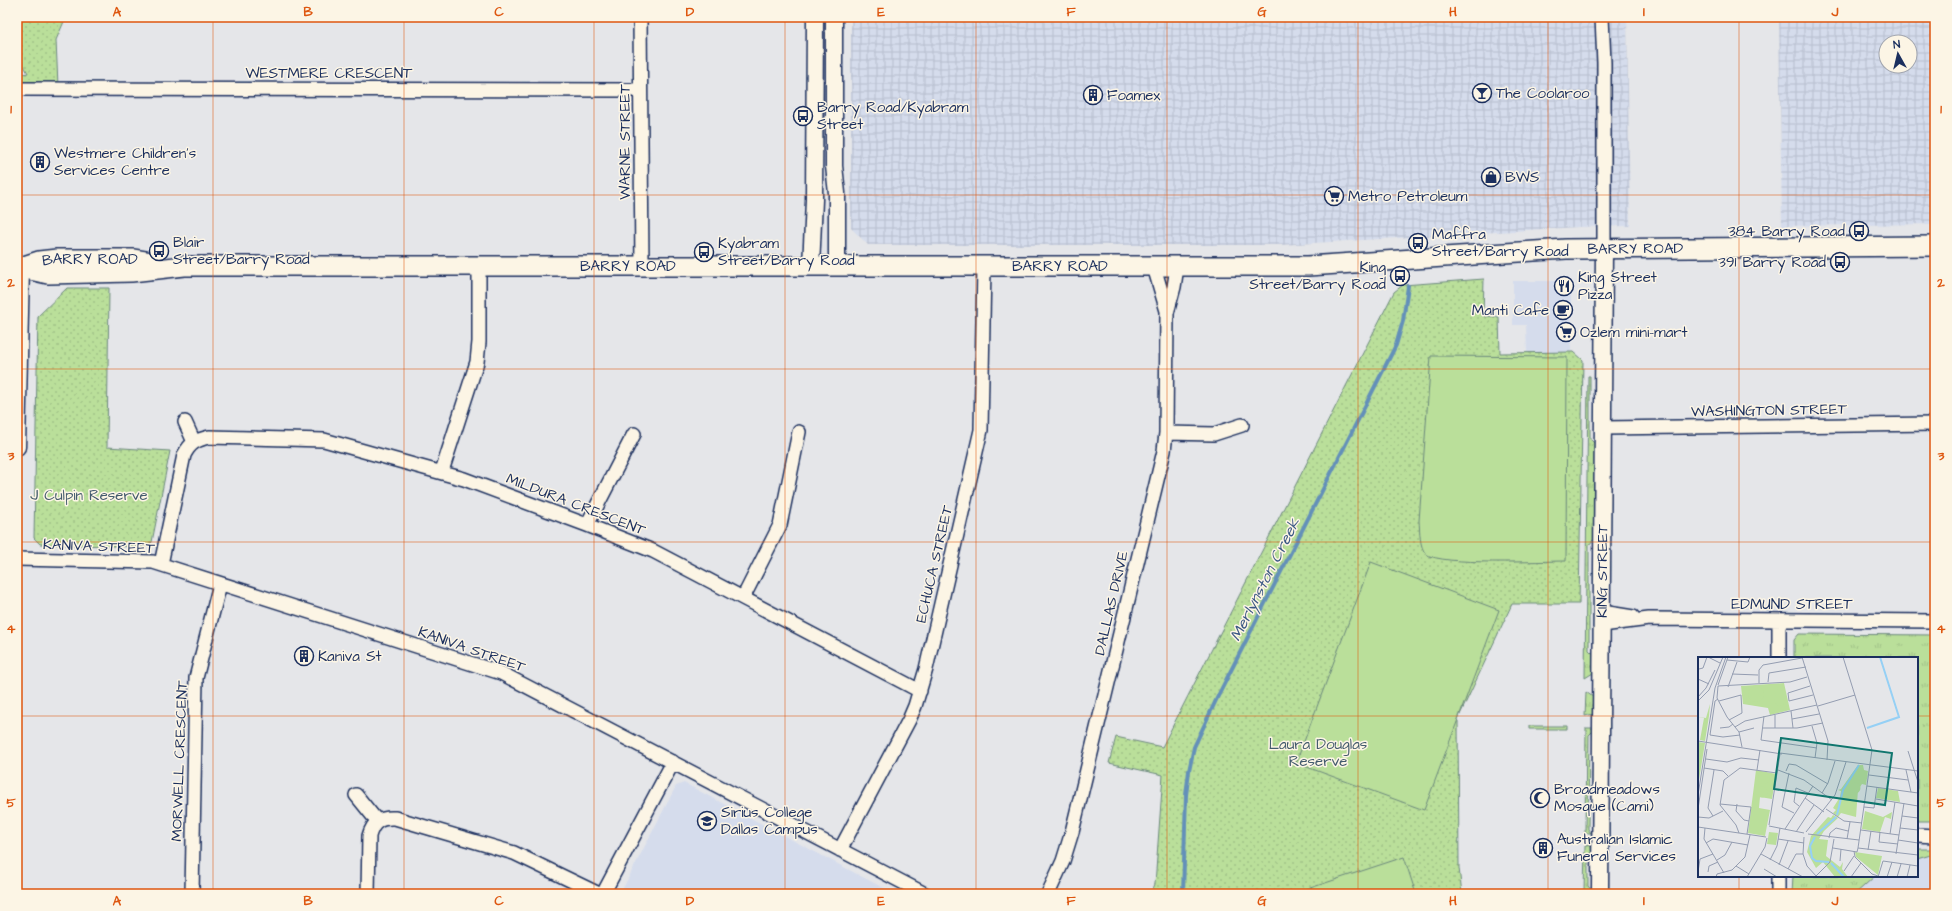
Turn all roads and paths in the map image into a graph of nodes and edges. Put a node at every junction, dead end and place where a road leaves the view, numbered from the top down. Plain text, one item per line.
1 (640, 17) edge
2 (814, 17) edge
3 (834, 17) edge
4 (1602, 17) edge
5 (17, 89) edge
6 (640, 90) junction
7 (1935, 246) edge
8 (1604, 248) junction
9 (478, 266) junction
10 (642, 266) junction
11 (837, 266) junction
12 (19, 267) edge
13 (811, 267) junction
14 (984, 267) junction
15 (1154, 267) junction
16 (1177, 267) junction
17 (1167, 313) junction
18 (185, 422) dead end
19 (1935, 424) edge
20 (1242, 425) dead end
21 (1603, 428) junction
22 (799, 432) dead end
23 (1166, 433) junction
24 (634, 434) dead end
25 (194, 442) junction
26 (17, 447) edge
27 (442, 472) junction
28 (587, 524) junction
29 (17, 559) edge
30 (161, 564) junction
31 (220, 584) junction
32 (743, 598) junction
33 (1602, 619) junction
34 (1779, 620) junction
35 (1935, 621) edge
36 (1779, 657) edge
37 (920, 691) junction
38 (673, 762) junction
39 (356, 795) dead end
40 (377, 821) junction
41 (1918, 835) edge
42 (1935, 836) edge
43 (840, 850) junction
44 (1778, 877) edge
45 (192, 894) edge
46 (368, 894) edge
47 (599, 894) edge
48 (603, 894) edge
49 (925, 894) edge
50 (1048, 894) edge
51 (1600, 894) edge
52 (1778, 894) edge

1 - 6 street, WARNE STREET
2 - 13 street
3 - 11 street
4 - 8 street
5 - 6 street, WESTMERE CRESCENT
6 - 10 street, WARNE STREET
7 - 8 main road, BARRY ROAD
8 - 16 main road, BARRY ROAD
8 - 21 street, KING STREET
9 - 10 main road, BARRY ROAD
9 - 12 main road, BARRY ROAD
9 - 27 street
10 - 13 main road, BARRY ROAD
11 - 13 main road, BARRY ROAD
11 - 14 main road, BARRY ROAD
12 - 26 street
14 - 15 main road, BARRY ROAD
14 - 37 street, ECHUCA STREET
15 - 16 main road, BARRY ROAD
15 - 17 street, DALLAS DRIVE
16 - 17 street, DALLAS DRIVE
17 - 23 street, DALLAS DRIVE
18 - 25 street
19 - 21 street, WASHINGTON STREET
20 - 23 street
21 - 33 street, KING STREET
22 - 32 street
23 - 50 street, DALLAS DRIVE
24 - 28 street
25 - 27 street, MILDURA CRESCENT
25 - 30 street
27 - 28 street, MILDURA CRESCENT
28 - 32 street, MILDURA CRESCENT
29 - 30 street, KANIVA STREET
30 - 31 street, KANIVA STREET
31 - 38 street, KANIVA STREET
31 - 45 street, MORWELL CRESCENT
32 - 37 street, MILDURA CRESCENT
33 - 34 street, EDMUND STREET
33 - 51 street, KING STREET
34 - 35 street, EDMUND STREET
34 - 36 street
37 - 43 street, ECHUCA STREET
38 - 43 street, KANIVA STREET
38 - 48 street
39 - 40 street
40 - 46 street
40 - 47 street
41 - 42 street
43 - 49 street, KANIVA STREET
44 - 52 street

